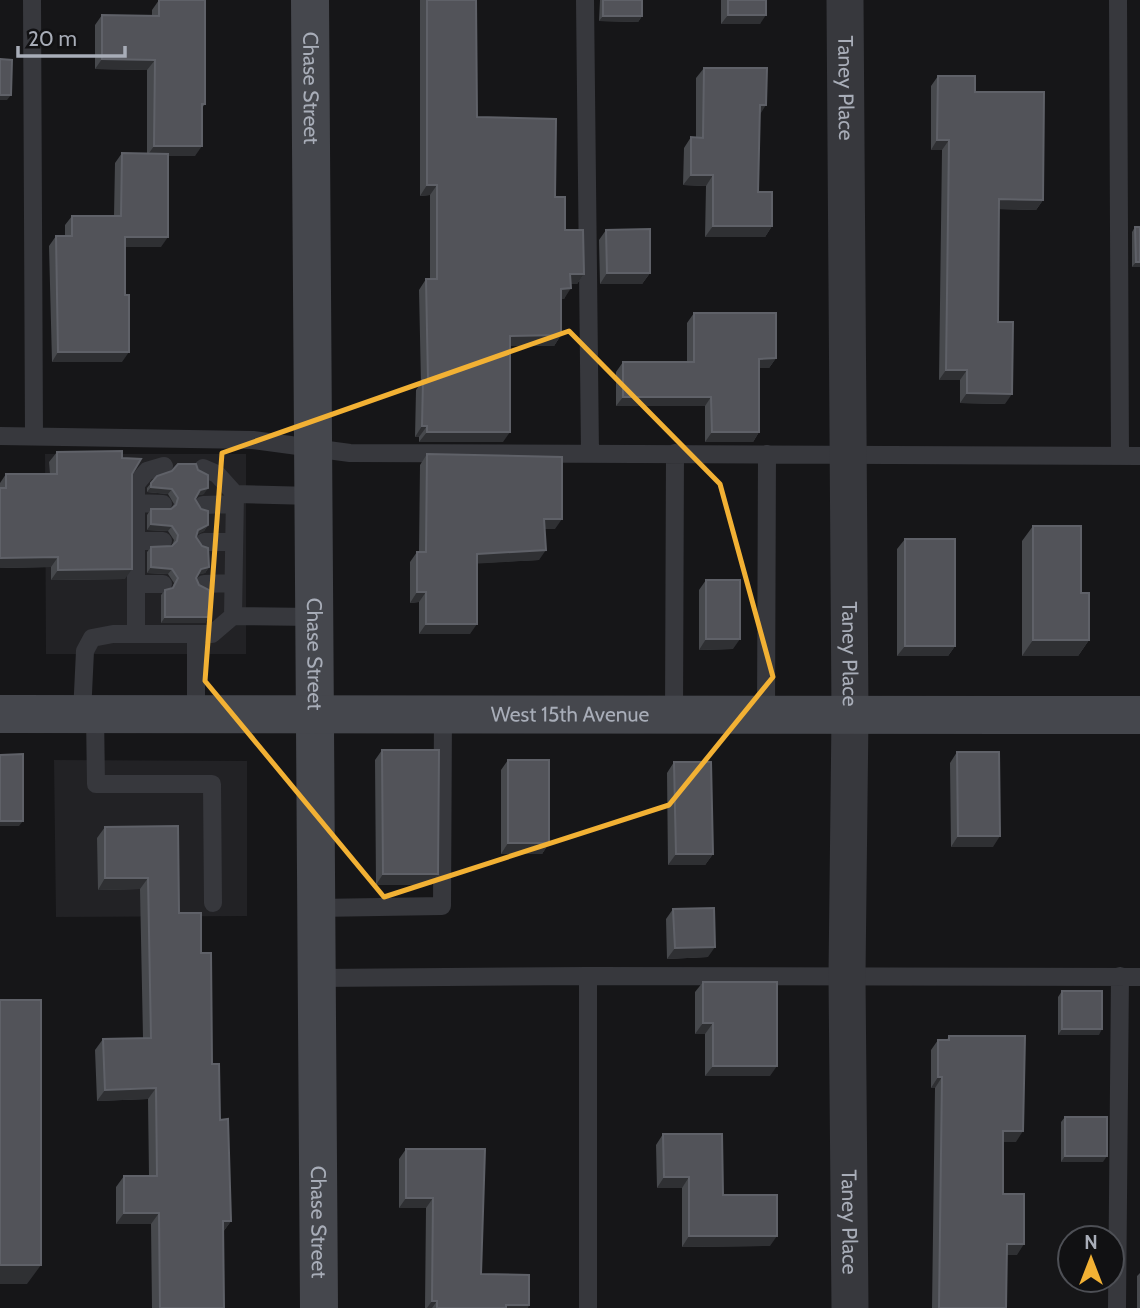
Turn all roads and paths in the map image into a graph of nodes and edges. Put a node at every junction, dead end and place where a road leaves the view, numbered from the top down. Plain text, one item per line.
1 (32, 0) edge
2 (310, 0) edge
3 (585, 0) edge
4 (845, 0) edge
5 (1118, 0) edge
6 (34, 435) junction
7 (0, 436) edge
8 (313, 447) junction
9 (590, 453) junction
10 (675, 453) junction
11 (766, 454) junction
12 (848, 454) junction
13 (1119, 456) junction
14 (1140, 456) edge
15 (164, 466) dead end
16 (203, 468) dead end
17 (313, 496) junction
18 (235, 499) junction
19 (136, 503) junction
20 (163, 504) dead end
21 (203, 505) dead end
22 (136, 541) junction
23 (163, 541) dead end
24 (204, 542) dead end
25 (234, 542) junction
26 (233, 583) junction
27 (136, 584) junction
28 (163, 584) dead end
29 (204, 584) edge
30 (233, 616) junction
31 (314, 617) junction
32 (136, 633) junction
33 (196, 634) junction
34 (0, 714) edge
35 (89, 714) junction
36 (196, 714) junction
37 (315, 714) junction
38 (443, 715) junction
39 (674, 715) junction
40 (766, 715) junction
41 (850, 715) junction
42 (1140, 715) edge
43 (213, 903) dead end
44 (317, 908) junction
45 (588, 976) junction
46 (847, 976) junction
47 (1119, 976) junction
48 (1140, 976) edge
49 (317, 978) junction
50 (319, 1308) edge
51 (588, 1308) edge
52 (850, 1308) edge
53 (1117, 1308) edge

1 - 6 lane
2 - 8 street, Chase Street
3 - 9 lane
4 - 12 street, Taney Place
5 - 13 lane
6 - 7 lane
6 - 8 lane
8 - 9 lane
8 - 17 street, Chase Street
9 - 10 lane
10 - 11 lane
10 - 39 lane
11 - 12 lane
11 - 40 lane
12 - 13 lane
12 - 41 street, Taney Place
13 - 14 lane
15 - 19 lane
16 - 18 lane
17 - 18 lane
17 - 31 street, Chase Street
18 - 21 lane
18 - 25 lane
19 - 20 lane
19 - 22 lane
22 - 23 lane
22 - 27 lane
24 - 25 lane
25 - 26 lane
26 - 29 lane
26 - 30 lane
27 - 28 lane
27 - 32 lane
30 - 31 lane
30 - 33 lane
31 - 37 street, Chase Street
32 - 33 lane
32 - 35 lane
33 - 36 lane
34 - 35 street, West 15th Avenue
35 - 36 street, West 15th Avenue
35 - 43 lane
36 - 37 street, West 15th Avenue
37 - 38 street, West 15th Avenue
37 - 44 street, Chase Street
38 - 39 street, West 15th Avenue
38 - 44 lane
39 - 40 street, West 15th Avenue
40 - 41 street, West 15th Avenue
41 - 42 street, West 15th Avenue
41 - 46 street, Taney Place
44 - 49 street, Chase Street
45 - 46 lane
45 - 49 lane
45 - 51 lane
46 - 47 lane
46 - 52 street, Taney Place
47 - 48 lane
47 - 53 lane
49 - 50 street, Chase Street

